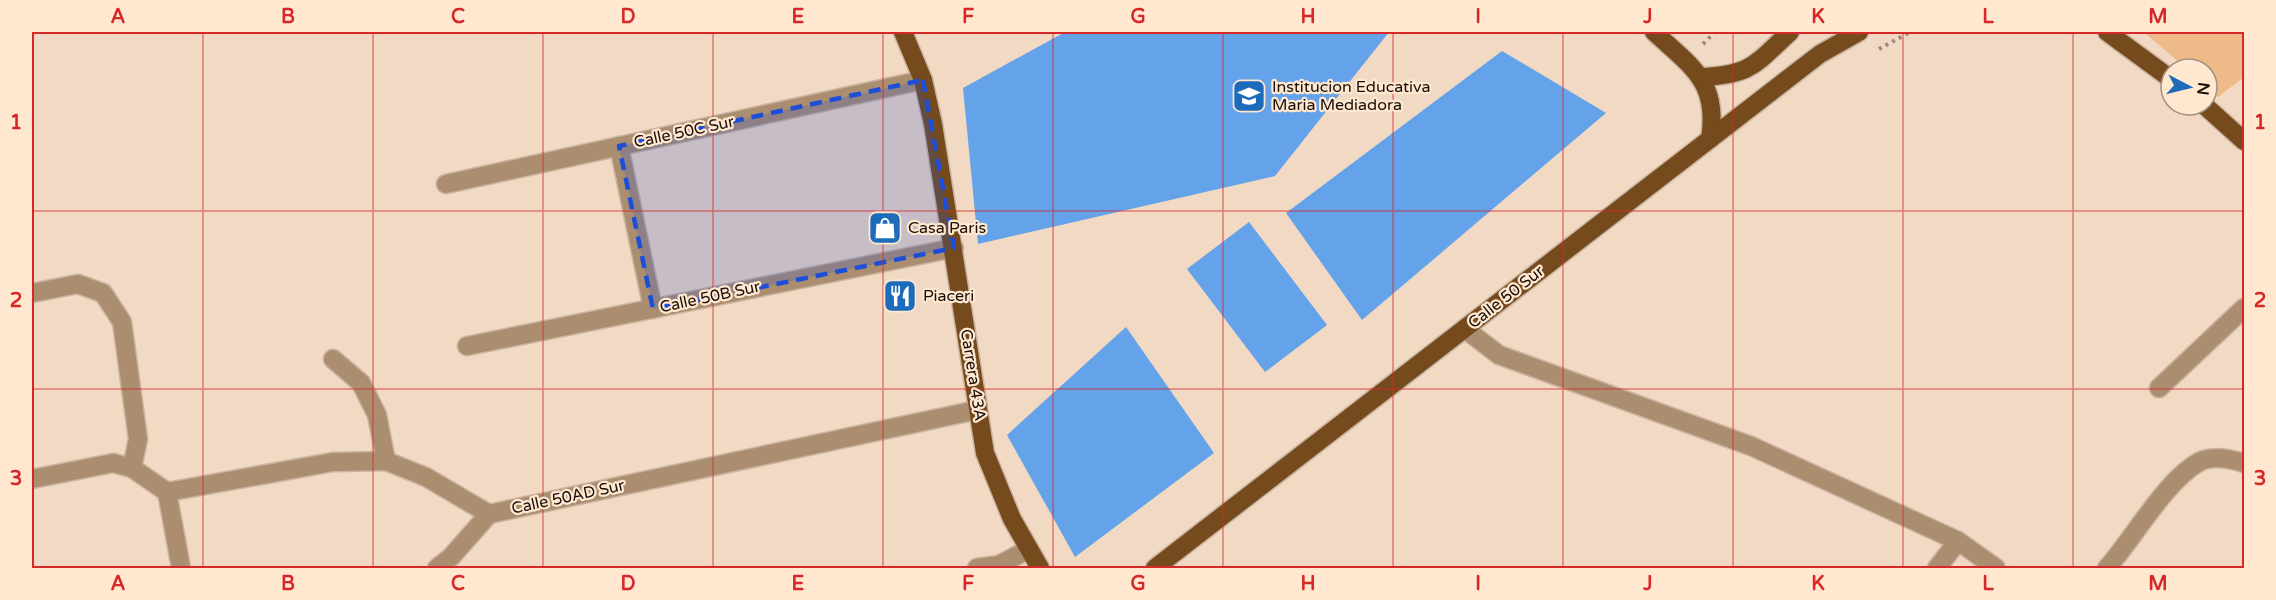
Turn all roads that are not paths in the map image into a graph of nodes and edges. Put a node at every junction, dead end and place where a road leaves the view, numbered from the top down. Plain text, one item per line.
1 (903, 32) edge
2 (1654, 32) edge
3 (1790, 32) edge
4 (1859, 32) edge
5 (2106, 32) edge
6 (2159, 70) edge
7 (1701, 77) junction
8 (923, 80) junction
9 (2217, 117) edge
10 (1710, 139) junction
11 (2244, 141) edge
12 (619, 146) junction
13 (446, 184) dead end
14 (954, 248) junction
15 (32, 293) edge
16 (2244, 308) edge
17 (653, 309) junction
18 (1465, 329) junction
19 (467, 346) dead end
20 (333, 359) dead end
21 (2159, 387) dead end
22 (977, 410) junction
23 (386, 461) junction
24 (2244, 463) edge
25 (132, 468) junction
26 (32, 479) edge
27 (167, 492) junction
28 (489, 514) junction
29 (1958, 541) junction
30 (1029, 549) junction
31 (181, 568) edge
32 (437, 568) edge
33 (977, 568) edge
34 (1040, 568) edge
35 (1158, 568) edge
36 (1937, 568) edge
37 (1996, 568) edge
38 (2107, 568) edge

1 - 8 main road, Carrera 43A
2 - 7 main road
3 - 7 main road
4 - 10 main road, Calle 50 Sur
5 - 6 main road
7 - 10 main road
8 - 12 street, Calle 50C Sur
8 - 14 main road, Carrera 43A
9 - 11 main road
10 - 18 main road, Calle 50 Sur
12 - 13 street, Calle 50C Sur
12 - 17 street
14 - 17 street, Calle 50B Sur
14 - 22 main road, Carrera 43A
15 - 25 street
16 - 21 street
17 - 19 street, Calle 50B Sur
18 - 29 street
18 - 35 main road, Calle 50 Sur
20 - 23 street
22 - 28 street, Calle 50AD Sur
22 - 30 main road, Carrera 43A
23 - 27 street, Calle 50AD Sur
23 - 28 street, Calle 50AD Sur
24 - 38 street
25 - 26 street
25 - 27 street
27 - 31 street
28 - 32 street
29 - 36 street
29 - 37 street
30 - 33 street
30 - 34 main road, Carrera 43A

